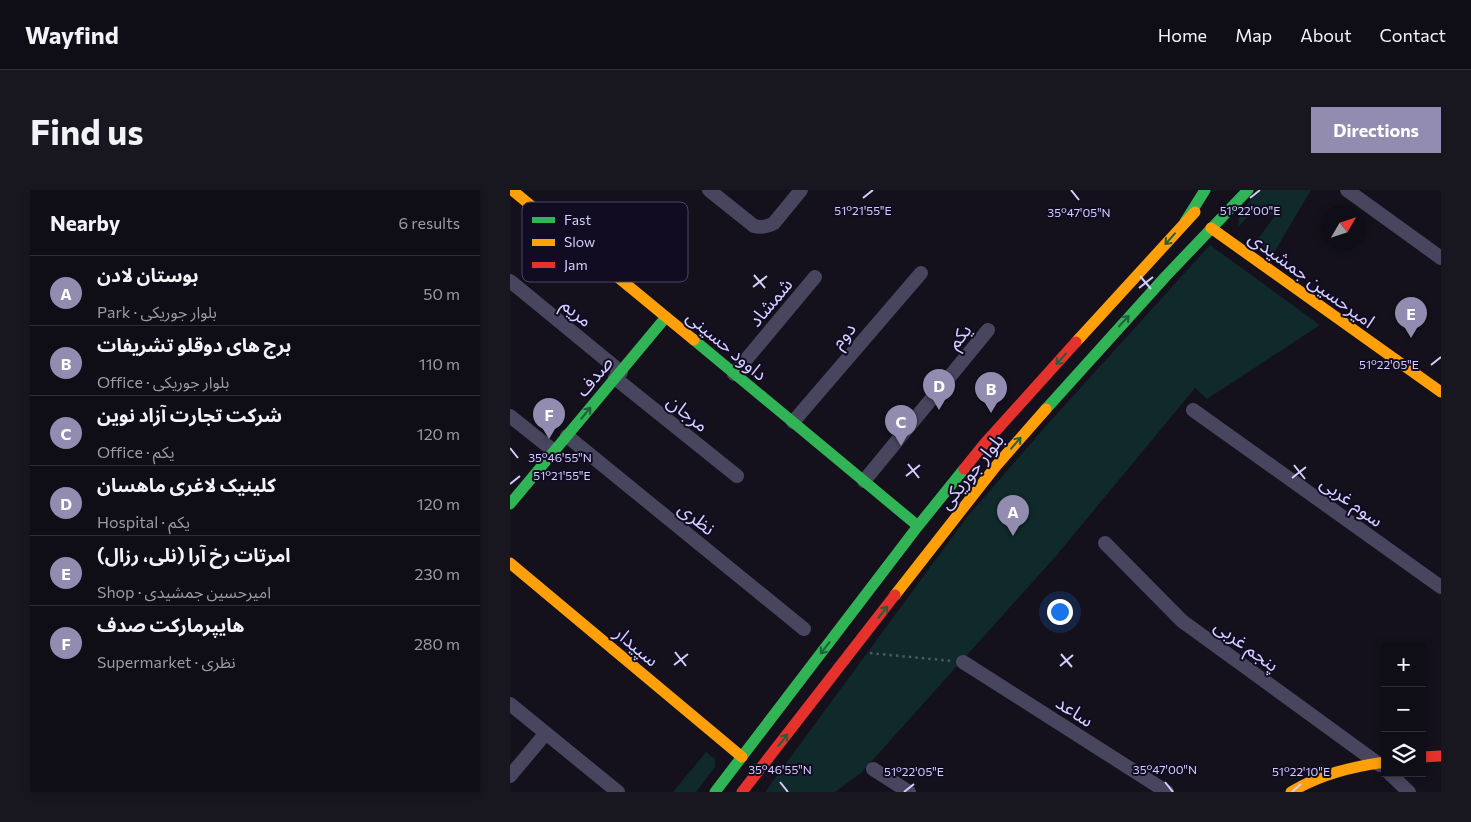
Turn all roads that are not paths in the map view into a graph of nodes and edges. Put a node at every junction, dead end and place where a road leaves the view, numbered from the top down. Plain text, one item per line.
1 (512, 190) edge
2 (708, 190) edge
3 (801, 190) edge
4 (1205, 190) edge
5 (1215, 190) edge
6 (1248, 190) edge
7 (1347, 190) edge
8 (527, 202) edge
9 (1185, 222) junction
10 (1211, 228) junction
11 (1441, 258) edge
12 (921, 273) dead end
13 (815, 277) dead end
14 (510, 281) edge
15 (624, 282) edge
16 (666, 317) junction
17 (988, 330) dead end
18 (734, 374) junction
19 (618, 375) junction
20 (1441, 392) edge
21 (1193, 410) dead end
22 (510, 416) edge
23 (793, 422) junction
24 (567, 436) junction
25 (554, 451) junction
26 (990, 455) junction
27 (737, 476) dead end
28 (864, 481) junction
29 (510, 504) edge
30 (918, 526) junction
31 (1105, 544) dead end
32 (510, 563) edge
33 (1441, 587) edge
34 (804, 628) dead end
35 (963, 662) road end
36 (510, 704) edge
37 (546, 733) junction
38 (1441, 756) edge
39 (742, 757) junction
40 (1426, 757) edge
41 (1381, 763) edge
42 (1381, 764) edge
43 (873, 769) dead end
44 (510, 776) edge
45 (1393, 777) edge
46 (618, 792) edge
47 (715, 792) edge
48 (742, 792) edge
49 (909, 792) edge
50 (1167, 792) edge
51 (1291, 792) edge
52 (1409, 792) edge

1 - 8 main road, داوود حسینی
2 - 3 street
4 - 9 main road
5 - 9 main road, بلوار جوریکی
6 - 10 main road, بلوار جوریکی
7 - 11 street
9 -> 26 main road, بلوار جوریکی
10 - 20 main road, امیرحسین جمشیدی
26 -> 10 main road, بلوار جوریکی
12 - 23 street, دوم
13 - 18 street, شمشاد
14 - 19 street, مریم
15 - 16 main road, داوود حسینی
16 - 18 main road, داوود حسینی
16 - 19 main road, صدف
17 - 28 street, یکم
18 - 23 main road, داوود حسینی
24 -> 19 main road, صدف
19 - 27 street, مرجان
21 - 33 street, سوم غربی
22 - 25 street
23 - 28 main road, داوود حسینی
24 - 25 main road, صدف
24 - 34 street, نظری
25 - 29 main road, صدف
26 - 30 main road, بلوار جوریکی
48 -> 26 main road, بلوار جوریکی
28 - 30 main road, داوود حسینی
30 -> 39 main road, بلوار جوریکی
31 - 41 street, پنجم غربی
32 - 39 main road, سپیدار
35 - 50 street, ساعد
36 - 37 street
37 - 44 street
37 - 46 street
38 - 40 main road
39 - 47 main road, بلوار جوریکی
42 - 51 main road
43 - 49 street
45 - 52 street

